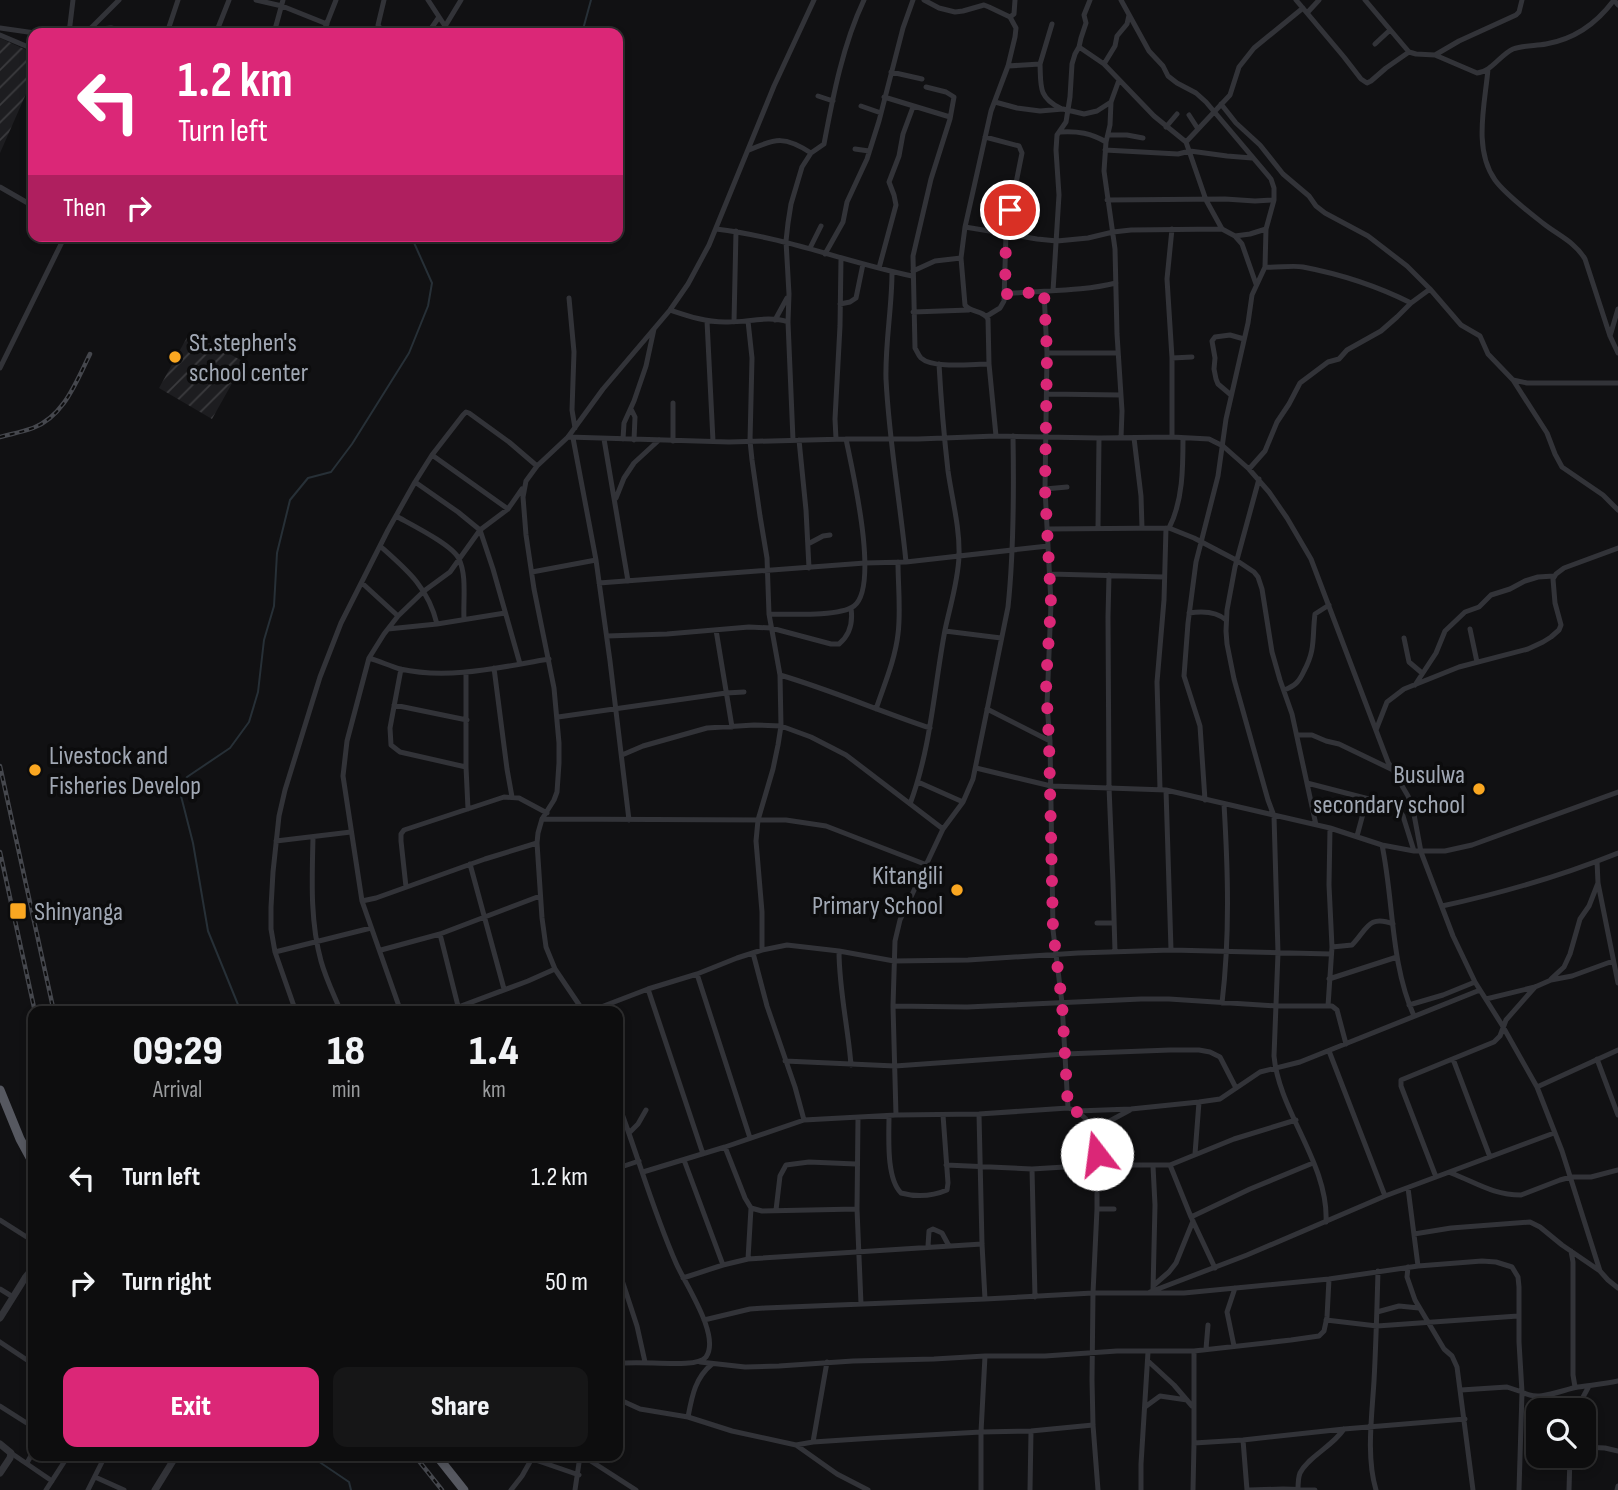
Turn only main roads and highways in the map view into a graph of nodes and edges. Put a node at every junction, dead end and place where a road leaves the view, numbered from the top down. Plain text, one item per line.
1 (0, 1090) edge
2 (28, 1154) edge
3 (441, 1461) edge
4 (464, 1490) edge

1 - 2 highway
3 - 4 highway

